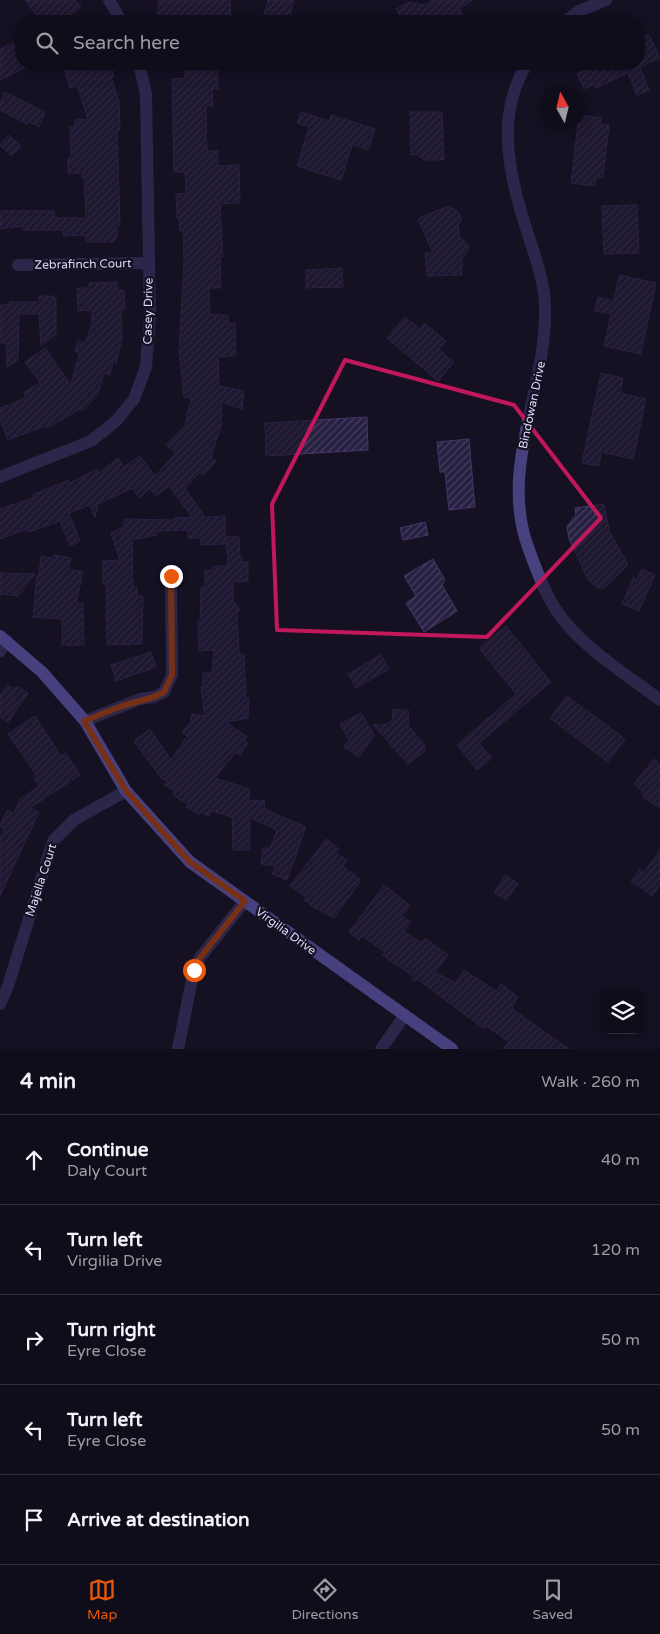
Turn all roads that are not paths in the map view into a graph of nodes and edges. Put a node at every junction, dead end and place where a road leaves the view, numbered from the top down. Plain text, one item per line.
1 (109, 0) edge
2 (606, 0) edge
3 (118, 15) edge
4 (574, 15) edge
5 (140, 70) edge
6 (523, 70) edge
7 (149, 263) junction
8 (18, 265) dead end
9 (0, 477) edge
10 (171, 576) dead end
11 (2, 643) edge
12 (660, 700) edge
13 (84, 721) junction
14 (126, 791) junction
15 (245, 901) junction
16 (0, 1004) edge
17 (405, 1015) junction
18 (178, 1049) edge
19 (380, 1049) edge
20 (452, 1049) edge

1 - 3 street
2 - 4 street
5 - 7 street, Casey Drive
6 - 12 street, Bindowan Drive
7 - 8 street, Zebrafinch Court
7 - 9 street, Casey Drive
10 - 13 street
11 - 13 street, Virgilia Drive
13 - 14 street, Virgilia Drive
14 - 15 street, Virgilia Drive
14 - 16 street, Majella Court
15 - 17 street, Virgilia Drive
15 - 18 street
17 - 19 street
17 - 20 street, Virgilia Drive

